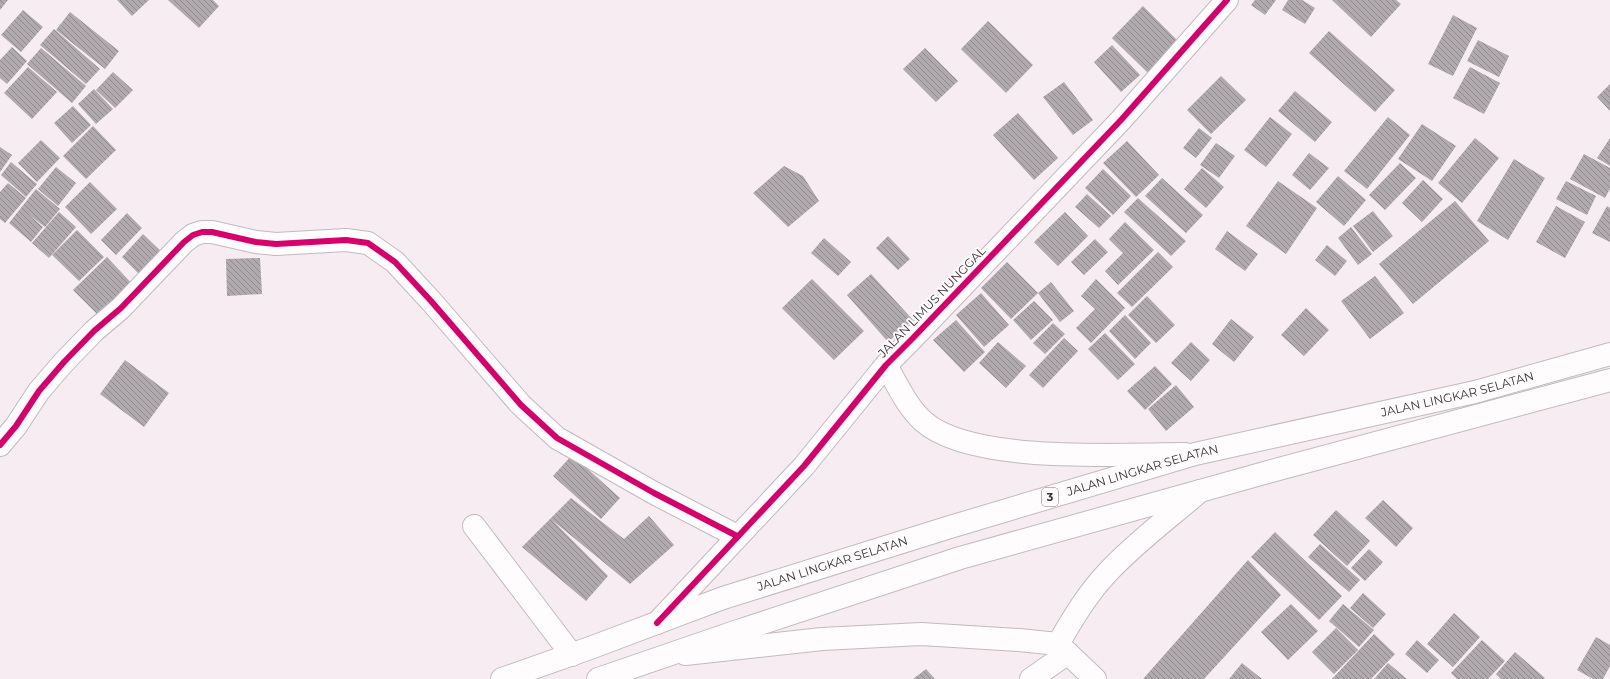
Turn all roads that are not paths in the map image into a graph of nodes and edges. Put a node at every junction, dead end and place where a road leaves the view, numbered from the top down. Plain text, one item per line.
1 (1227, 0) edge
2 (1610, 354) edge
3 (886, 365) junction
4 (1610, 380) edge
5 (0, 444) edge
6 (1195, 454) junction
7 (1200, 492) junction
8 (474, 526) dead end
9 (737, 536) junction
10 (657, 623) junction
11 (1063, 648) junction
12 (572, 654) junction
13 (664, 656) junction
14 (502, 679) edge
15 (598, 679) edge
16 (1031, 679) edge
17 (1095, 679) edge

1 - 3 street, JALAN LIMUS NUNGGAL
2 - 6 street, JALAN LINGKAR SELATAN / 3
3 - 6 street
3 - 9 street, JALAN LIMUS NUNGGAL
4 - 7 street, JALAN LINGKAR SELATAN
5 - 9 street
6 - 10 street, JALAN LINGKAR SELATAN / 3
7 - 11 street
7 - 13 street, JALAN LINGKAR SELATAN
8 - 12 street
9 - 10 street, JALAN LIMUS NUNGGAL
10 - 12 street, JALAN LINGKAR SELATAN / 3
11 - 13 street
11 - 16 street
11 - 17 street
12 - 14 street, JALAN LINGKAR SELATAN / 3
13 - 15 street, JALAN LINGKAR SELATAN

